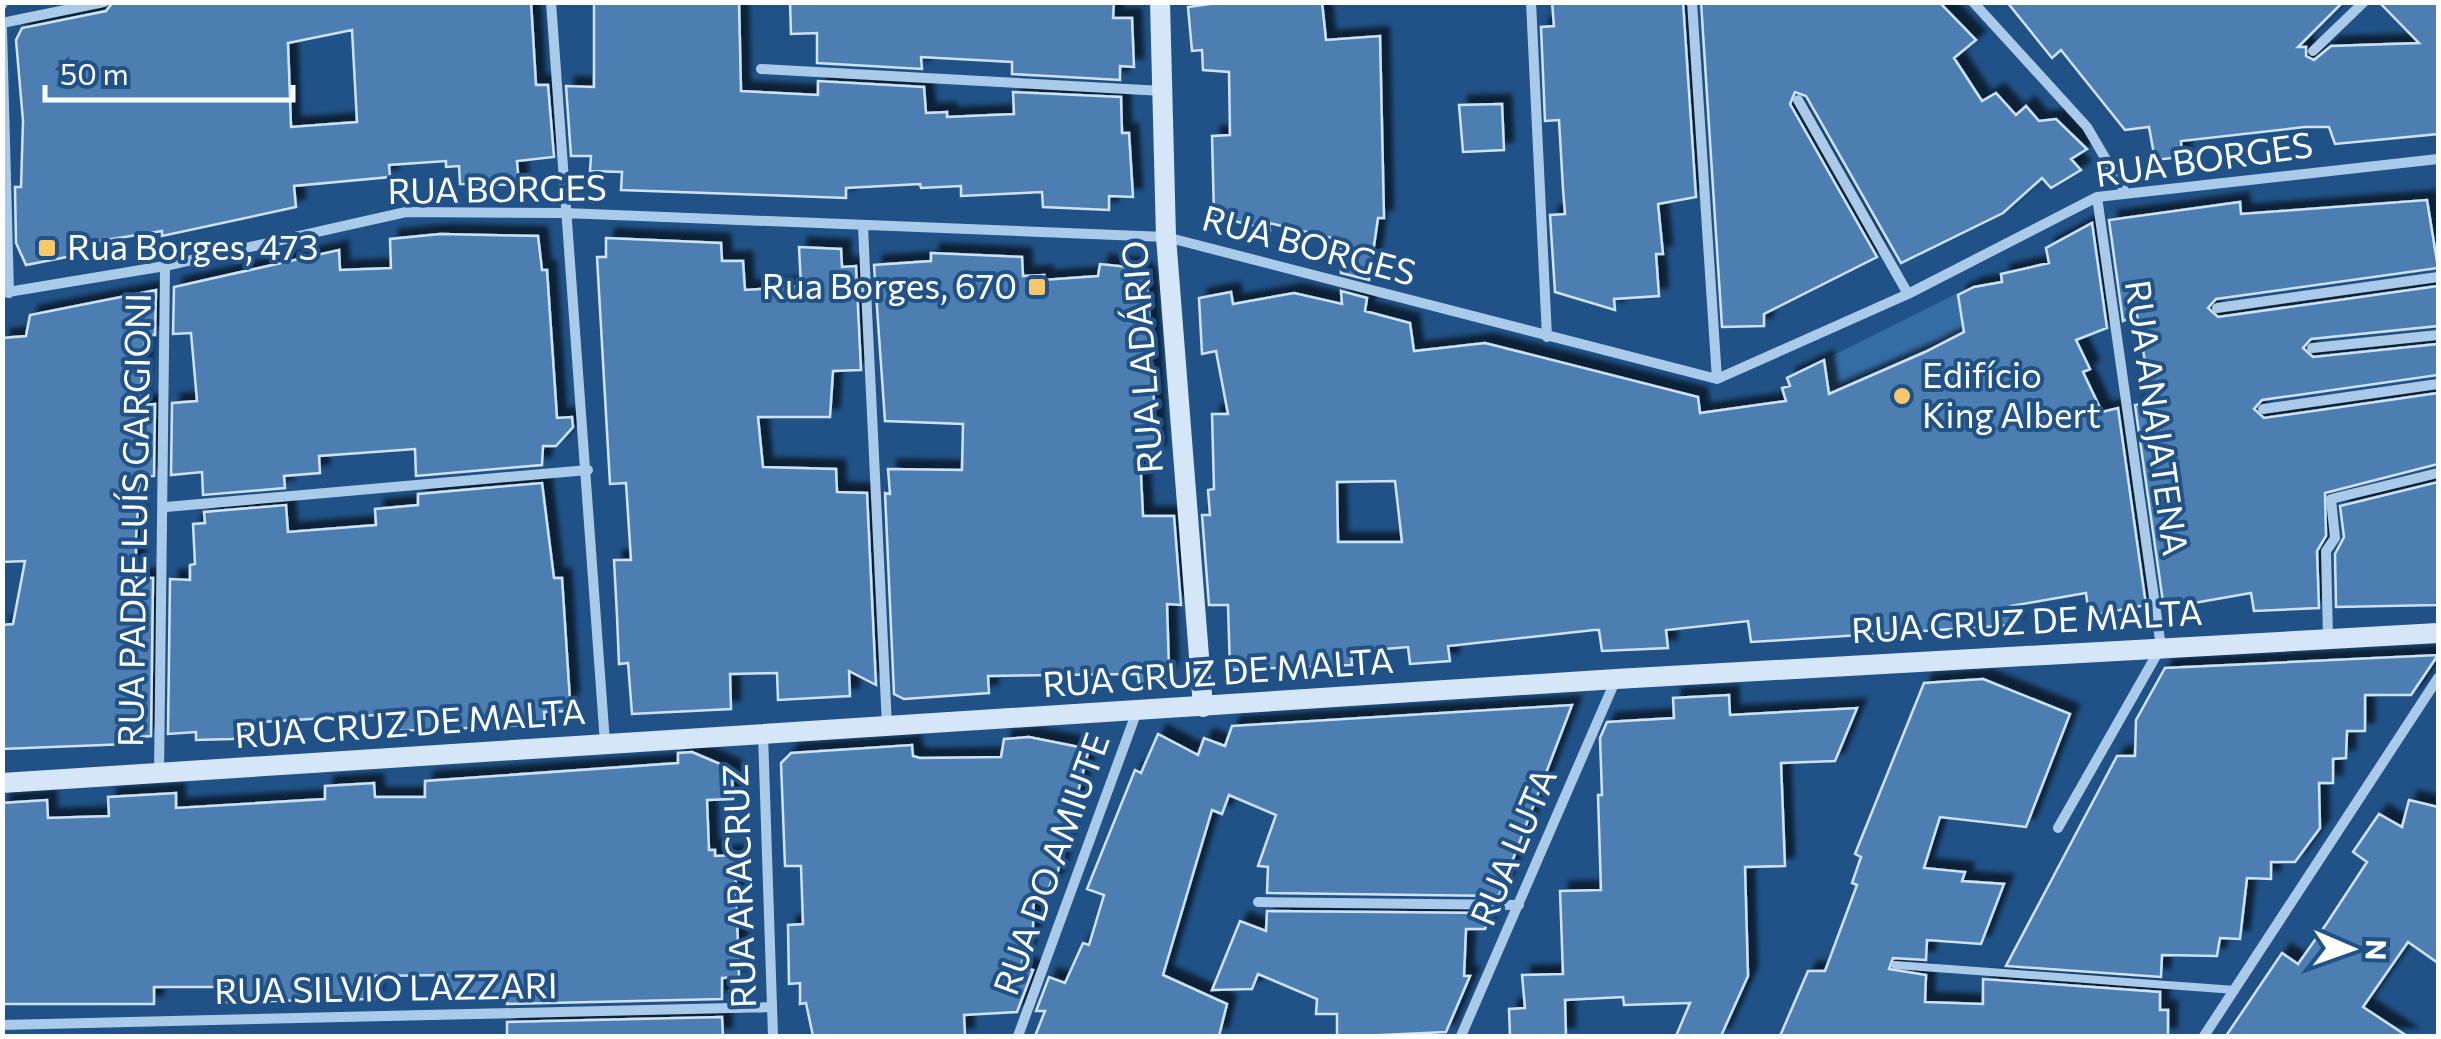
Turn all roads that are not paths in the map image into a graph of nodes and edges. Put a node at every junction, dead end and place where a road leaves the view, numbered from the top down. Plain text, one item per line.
1 (104, 2) edge
2 (551, 2) edge
3 (1160, 2) edge
4 (1531, 2) edge
5 (1692, 2) edge
6 (1974, 2) edge
7 (2364, 2) edge
8 (2, 26) edge
9 (2313, 51) dead end
10 (761, 69) dead end
11 (1164, 91) junction
12 (1798, 100) dead end
13 (2438, 158) edge
14 (2125, 192) junction
15 (2097, 197) junction
16 (565, 212) junction
17 (863, 226) junction
18 (1166, 237) junction
19 (166, 266) junction
20 (2438, 277) edge
21 (6, 293) edge
22 (1908, 294) junction
23 (2217, 308) dead end
24 (2438, 335) edge
25 (1547, 336) junction
26 (2312, 348) dead end
27 (1717, 378) junction
28 (2438, 384) edge
29 (2263, 409) dead end
30 (588, 470) junction
31 (2438, 473) edge
32 (166, 507) junction
33 (2438, 634) edge
34 (2328, 638) junction
35 (2161, 646) junction
36 (2438, 678) edge
37 (1616, 679) junction
38 (1203, 707) junction
39 (1137, 711) junction
40 (887, 726) junction
41 (763, 734) junction
42 (604, 743) junction
43 (159, 774) junction
44 (2, 784) edge
45 (2058, 828) dead end
46 (1258, 902) dead end
47 (1519, 904) junction
48 (1895, 965) dead end
49 (2235, 990) junction
50 (772, 1007) junction
51 (2, 1025) edge
52 (773, 1036) edge
53 (1018, 1036) edge
54 (1462, 1036) edge
55 (2204, 1036) edge

1 - 8 street
2 - 16 street
3 - 11 street, RUA LADÁRIO
4 - 25 street
5 - 27 street
6 - 14 street
7 - 9 street
8 - 21 street
10 - 11 street
11 - 18 street, RUA LADÁRIO
12 - 22 street
13 - 14 street, RUA BORGES
14 - 15 street, RUA BORGES
15 - 22 street, RUA BORGES
15 - 35 street, RUA ANAJATENA
16 - 17 street, RUA BORGES
16 - 19 street, RUA BORGES
16 - 30 street
17 - 18 street, RUA BORGES
17 - 40 street
18 - 25 street, RUA BORGES
18 - 38 street, RUA LADÁRIO
19 - 21 street, RUA BORGES
19 - 32 street, RUA PADRE LUÍS GARGIONI
20 - 23 street
22 - 27 street, RUA BORGES
24 - 26 street
25 - 27 street, RUA BORGES
28 - 29 street
30 - 32 street
30 - 42 street
31 - 34 street
32 - 43 street, RUA PADRE LUÍS GARGIONI
33 - 34 street, RUA CRUZ DE MALTA
34 - 35 street, RUA CRUZ DE MALTA
35 - 37 street, RUA CRUZ DE MALTA
35 - 45 street
36 - 49 street
37 - 38 street, RUA CRUZ DE MALTA
37 - 47 street, RUA LUTA
38 - 39 street, RUA CRUZ DE MALTA
39 - 40 street, RUA CRUZ DE MALTA
39 - 53 street, RUA DO AMIUTE
40 - 41 street, RUA CRUZ DE MALTA
41 - 42 street, RUA CRUZ DE MALTA
41 - 50 street, RUA ARACRUZ
42 - 43 street, RUA CRUZ DE MALTA
43 - 44 street, RUA CRUZ DE MALTA
46 - 47 street
47 - 54 street, RUA LUTA
48 - 49 lane
49 - 55 street
50 - 51 street, RUA SILVIO LAZZARI
50 - 52 street, RUA ARACRUZ

